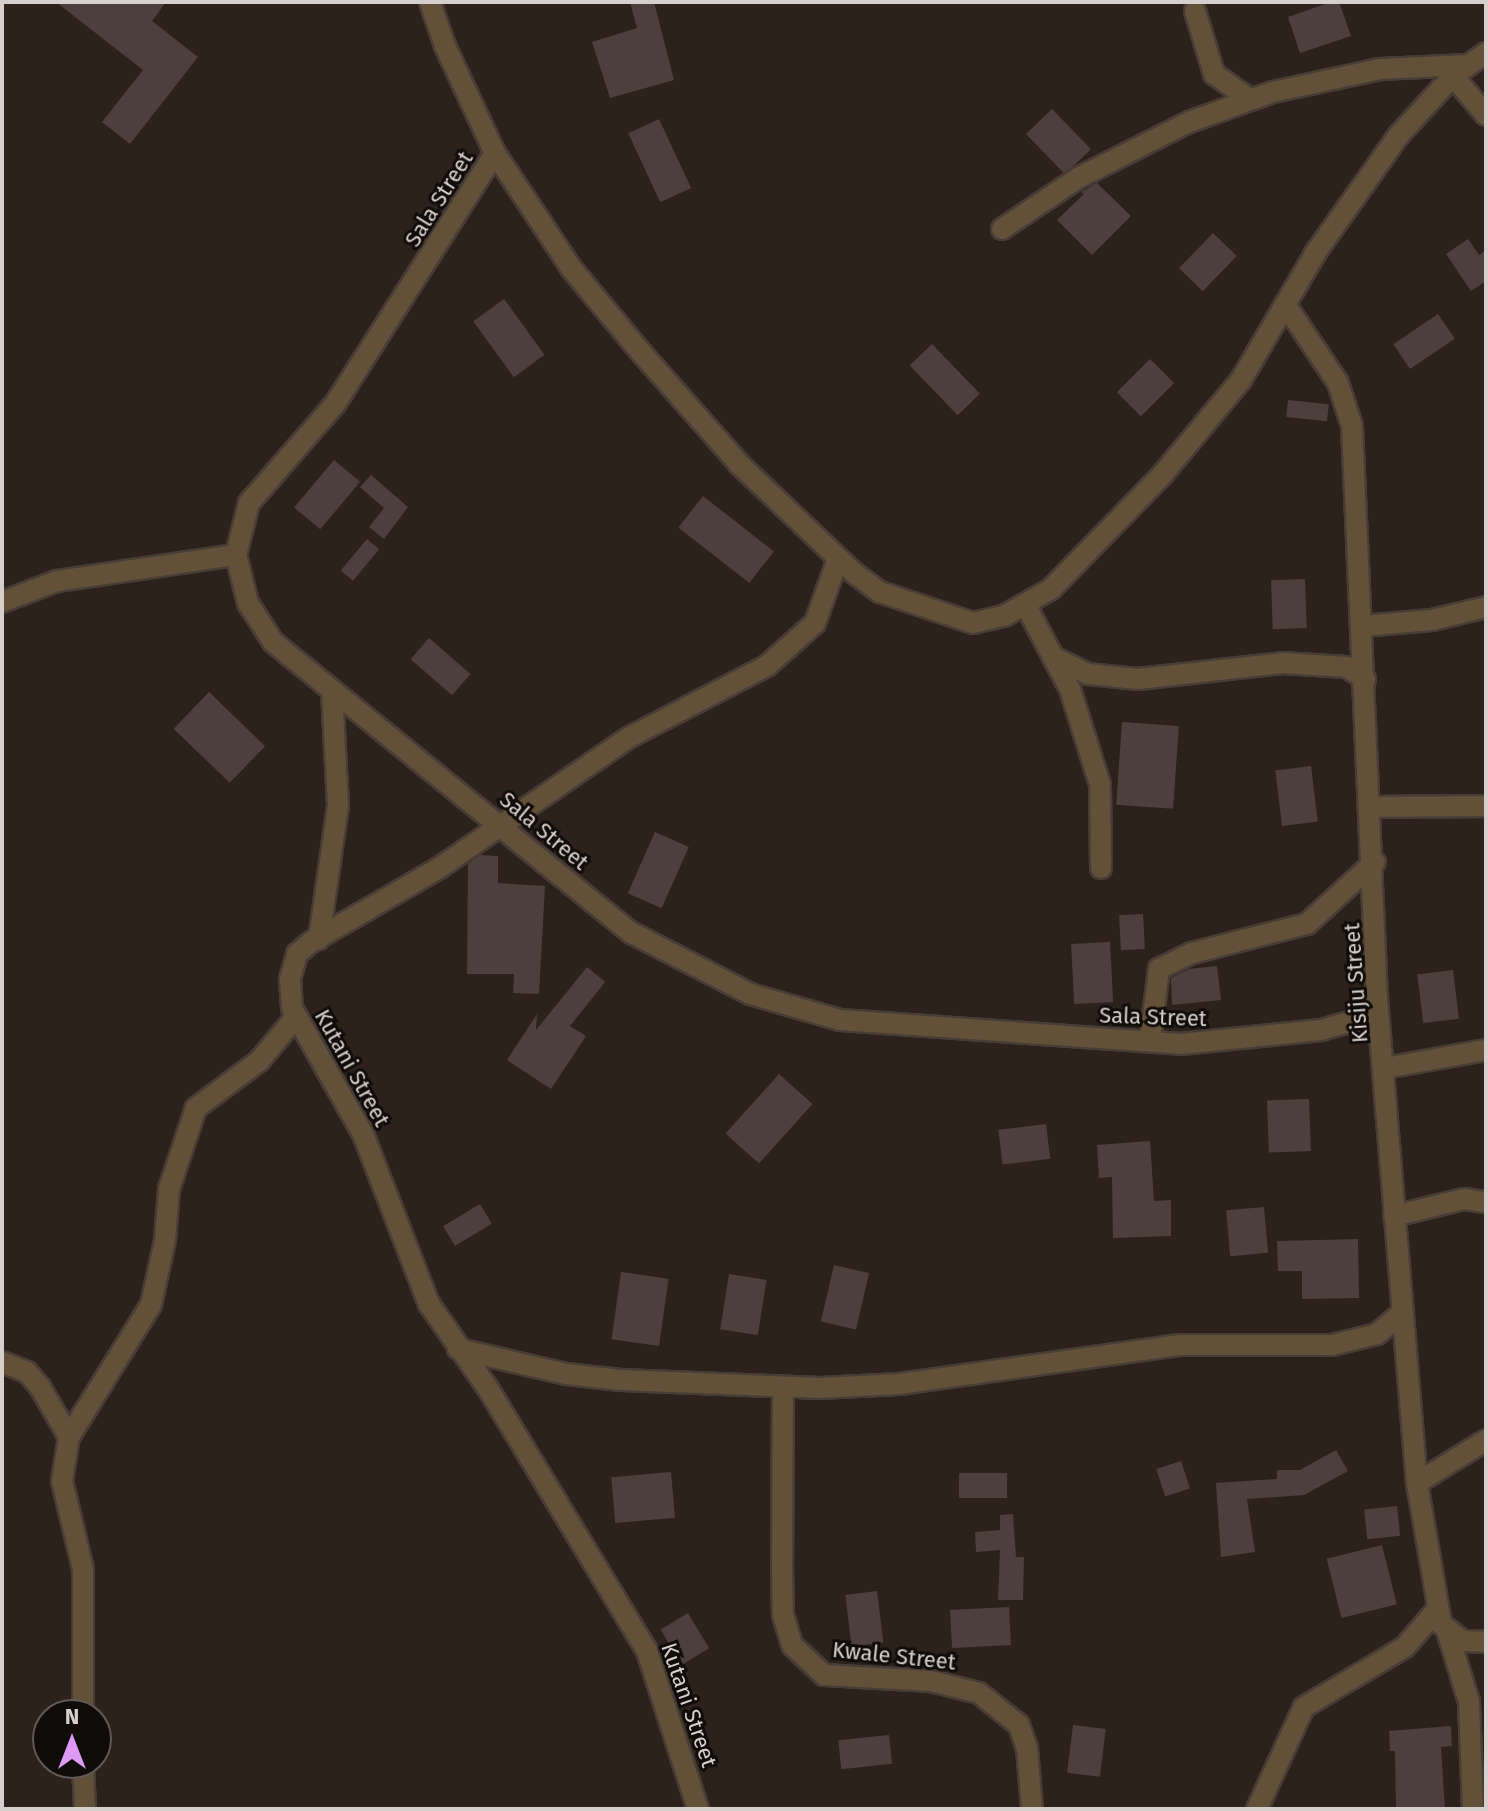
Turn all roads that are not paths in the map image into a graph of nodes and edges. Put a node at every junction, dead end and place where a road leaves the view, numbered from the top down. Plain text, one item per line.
1 (430, 2) edge
2 (1195, 11) dead end
3 (1469, 65) edge
4 (1251, 100) junction
5 (1486, 115) edge
6 (495, 153) junction
7 (1002, 229) dead end
8 (1285, 304) junction
9 (236, 555) junction
10 (838, 559) junction
11 (2, 602) edge
12 (1026, 606) junction
13 (1486, 607) edge
14 (1363, 626) junction
15 (1057, 659) junction
16 (1365, 679) junction
17 (332, 691) junction
18 (1486, 806) edge
19 (1372, 807) junction
20 (499, 826) junction
21 (1375, 862) junction
22 (1101, 868) dead end
23 (319, 939) junction
24 (1377, 998) junction
25 (296, 1017) junction
26 (1150, 1041) junction
27 (1486, 1050) edge
28 (1385, 1068) junction
29 (1486, 1202) edge
30 (1394, 1216) junction
31 (1403, 1312) junction
32 (458, 1349) junction
33 (2, 1362) edge
34 (783, 1389) junction
35 (69, 1437) junction
36 (1486, 1440) edge
37 (1417, 1483) junction
38 (1436, 1611) junction
39 (1448, 1634) junction
40 (1486, 1642) edge
41 (83, 1699) edge
42 (84, 1779) edge
43 (85, 1809) edge
44 (698, 1809) edge
45 (1032, 1809) edge
46 (1257, 1809) edge
47 (1473, 1809) edge

1 - 6 street
2 - 4 street
3 - 4 street
3 - 5 street
3 - 8 street
4 - 7 street
6 - 9 street, Sala Street
6 - 10 street
8 - 12 street
8 - 14 street, Kisiju Street
9 - 11 street
9 - 17 street, Sala Street
10 - 12 street
10 - 20 street, Kutani Street
12 - 15 street
13 - 14 street
14 - 16 street, Kisiju Street
15 - 16 street
15 - 22 street
16 - 19 street, Kisiju Street
17 - 20 street, Sala Street
17 - 23 street
18 - 19 street
19 - 21 street, Kisiju Street
20 - 23 street, Kutani Street
20 - 26 street, Sala Street
21 - 24 street, Kisiju Street
21 - 26 street
23 - 25 street, Kutani Street
24 - 26 street, Sala Street
24 - 28 street, Kisiju Street
25 - 32 street, Kutani Street
25 - 35 street
27 - 28 street
28 - 30 street, Kisiju Street
29 - 30 street
30 - 31 street, Kisiju Street
31 - 34 street
31 - 37 street, Kisiju Street
32 - 34 street
32 - 44 street, Kutani Street
33 - 35 street
34 - 45 street, Kwale Street
35 - 41 street
36 - 37 street
37 - 38 street, Kisiju Street
38 - 39 street, Kisiju Street
38 - 46 street
39 - 40 street
39 - 47 street, Kisiju Street
42 - 43 street

